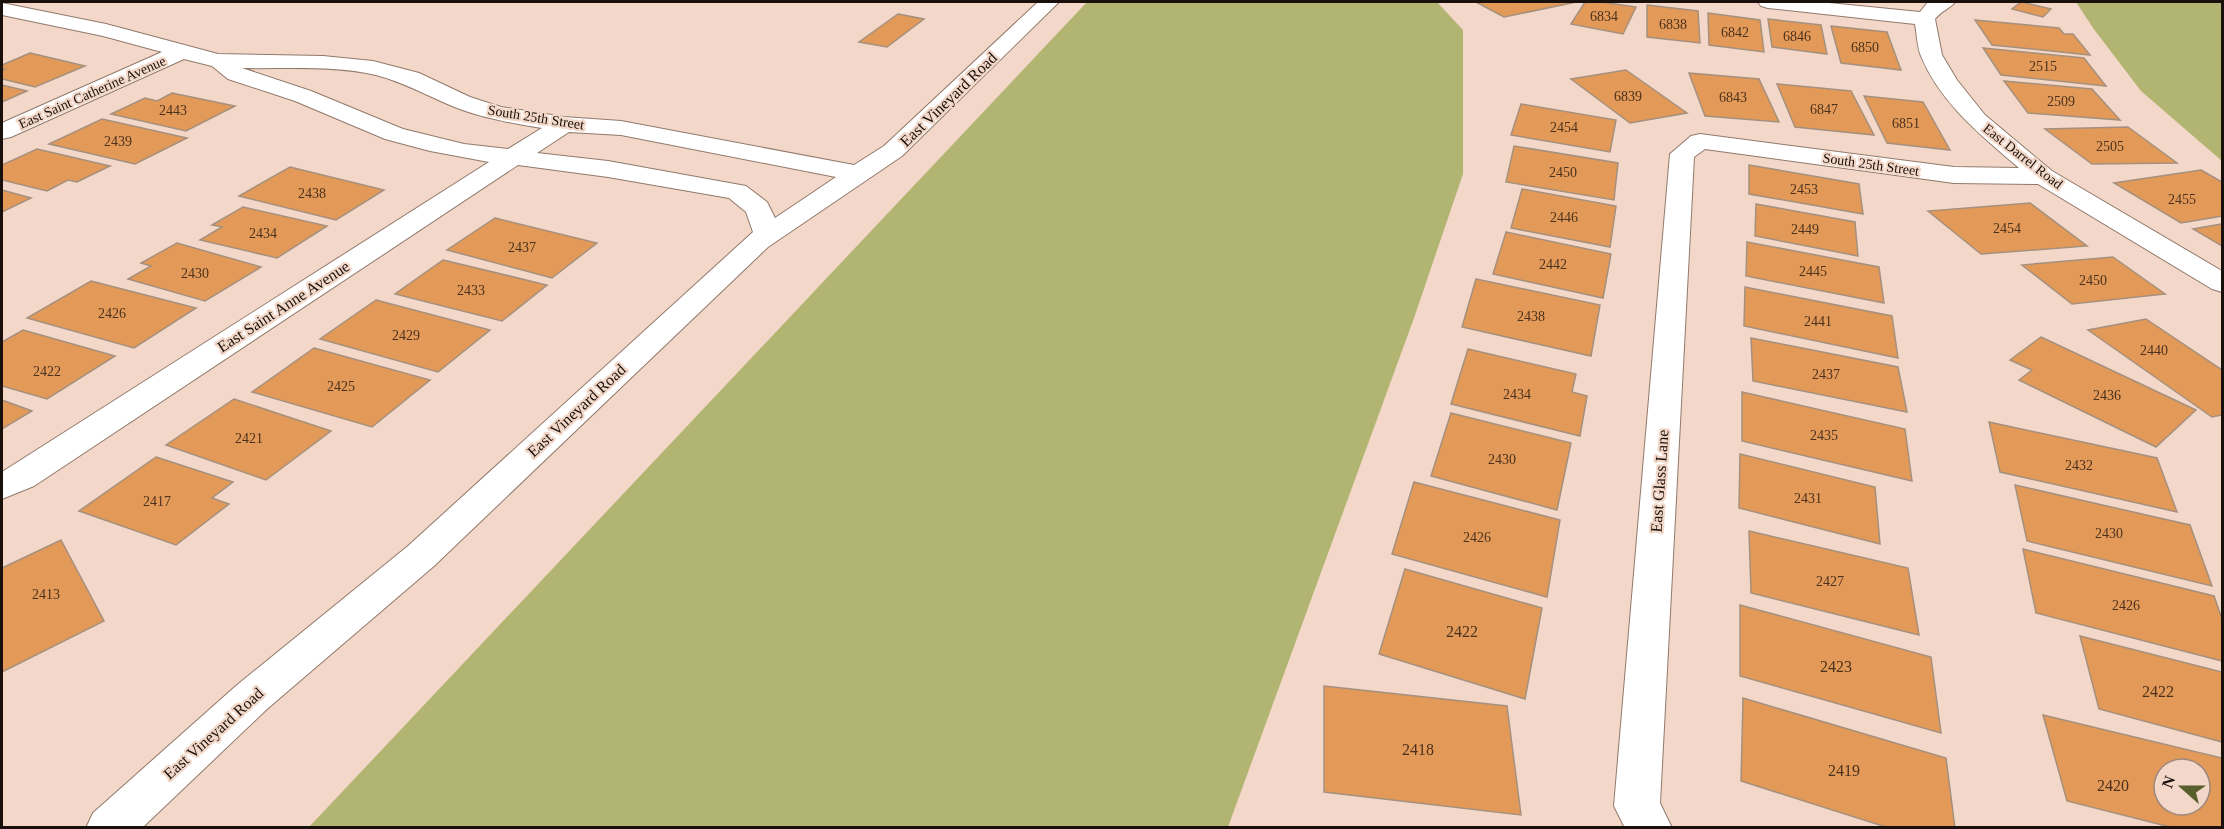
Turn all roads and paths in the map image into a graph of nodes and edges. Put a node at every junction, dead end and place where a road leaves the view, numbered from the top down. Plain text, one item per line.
1 (1049, 2) edge
2 (1768, 2) edge
3 (1945, 2) edge
4 (2, 9) edge
5 (1925, 19) junction
6 (183, 51) junction
7 (217, 62) junction
8 (564, 124) junction
9 (2, 132) edge
10 (664, 137) junction
11 (1700, 141) joint
12 (515, 156) junction
13 (620, 171) junction
14 (859, 174) junction
15 (2043, 176) junction
16 (768, 234) junction
17 (2223, 283) edge
18 (2, 487) edge
19 (109, 828) edge
20 (1649, 828) edge

1 - 14 street, East Vineyard Road
2 - 5 street
3 - 5 street
4 - 6 street, South 25th Street
5 - 15 street, East Darrel Road
6 - 7 street, South 25th Street
6 - 9 street, East Saint Catherine Avenue
7 - 8 street, South 25th Street
7 - 12 street, South 25th Street
8 - 10 street, South 25th Street
8 - 12 street, East Saint Anne Avenue
10 - 13 street
10 - 14 street, South 25th Street
11 - 15 street, South 25th Street
11 - 20 street, East Glass Lane
12 - 13 street, South 25th Street
12 - 18 street, East Saint Anne Avenue
13 - 16 street, South 25th Street
14 - 16 street, East Vineyard Road
15 - 17 street, East Darrel Road
16 - 19 street, East Vineyard Road

